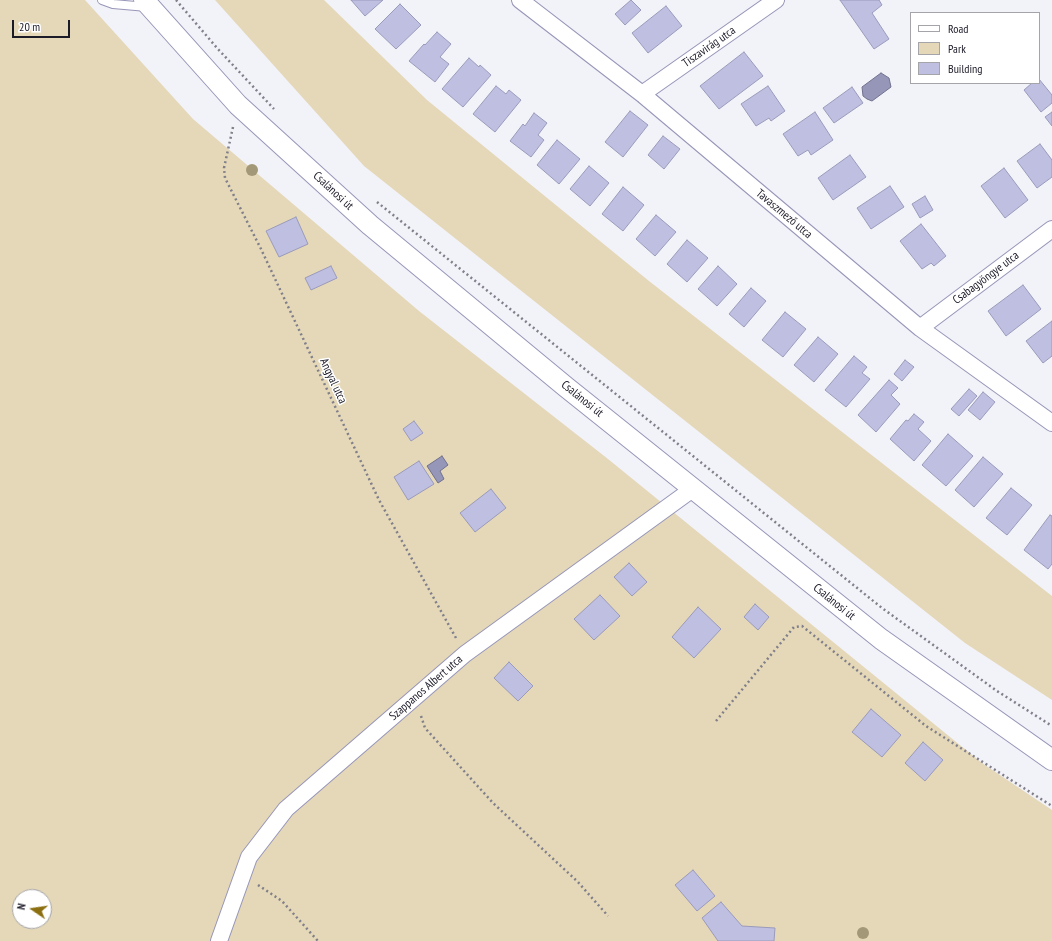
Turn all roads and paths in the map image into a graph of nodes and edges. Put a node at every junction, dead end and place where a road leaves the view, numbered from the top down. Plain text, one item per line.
1 (102, 0) edge
2 (176, 0) edge
3 (520, 0) edge
4 (776, 0) edge
5 (148, 4) edge
6 (642, 94) junction
7 (238, 105) junction
8 (280, 114) dead end
9 (374, 200) dead end
10 (1052, 229) edge
11 (920, 328) junction
12 (1052, 423) edge
13 (694, 488) junction
14 (465, 654) junction
15 (421, 692) junction
16 (716, 721) dead end
17 (1052, 726) edge
18 (1052, 760) edge
19 (1052, 806) edge
20 (242, 875) junction
21 (608, 916) dead end
22 (219, 941) edge
23 (318, 941) edge

1 - 5 lane
2 - 8 path
3 - 6 street, Tavaszmező utca
4 - 6 street, Tiszavirág utca
5 - 7 street, Csalánosi út
6 - 11 street, Tavaszmező utca
7 - 13 street, Csalánosi út
7 - 14 path, Angyal utca
9 - 17 path
10 - 11 street, Csabagyöngye utca
11 - 12 street, Tavaszmező utca
13 - 14 street, Szappanos Albert utca
13 - 18 street, Csalánosi út
14 - 15 street, Szappanos Albert utca
15 - 20 street, Szappanos Albert utca
15 - 21 path
16 - 19 path
20 - 22 street, Szappanos Albert utca
20 - 23 path

